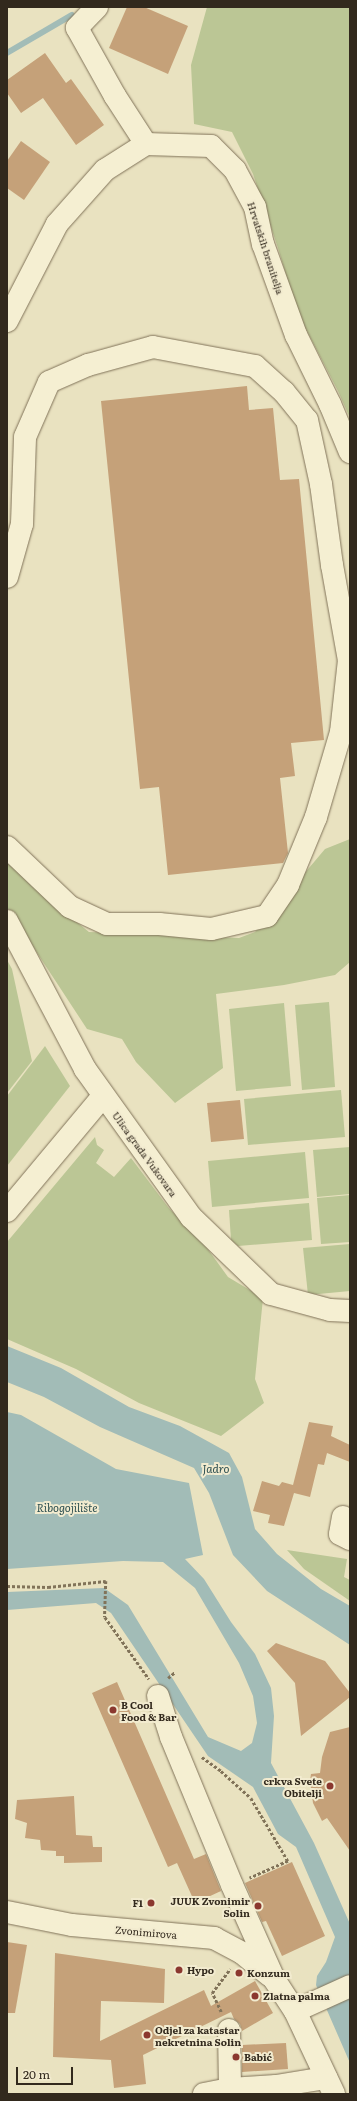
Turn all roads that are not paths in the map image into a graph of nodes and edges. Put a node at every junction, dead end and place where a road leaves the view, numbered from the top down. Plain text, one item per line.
1 (97, 7) edge
2 (146, 144) junction
3 (7, 321) edge
4 (350, 452) edge
5 (7, 575) edge
6 (7, 847) edge
7 (7, 921) edge
8 (103, 1096) junction
9 (7, 1211) edge
10 (350, 1311) edge
11 (342, 1517) dead end
12 (350, 1539) edge
13 (158, 1696) road end
14 (7, 1912) edge
15 (274, 1979) junction
16 (350, 1986) edge
17 (295, 2011) junction
18 (229, 2030) road end
19 (330, 2086) edge
20 (230, 2089) junction
21 (204, 2094) edge

1 - 2 street
2 - 3 street
2 - 4 street, Hrvatskih branitelja
5 - 6 street
7 - 8 street, Ulica grada Vukovara
8 - 9 street
8 - 10 street, Ulica grada Vukovara
11 - 12 street
13 - 15 street
14 - 15 street, Zvonimirova
15 - 17 street
16 - 17 street
17 - 19 street
18 - 20 street
19 - 20 street
20 - 21 street

